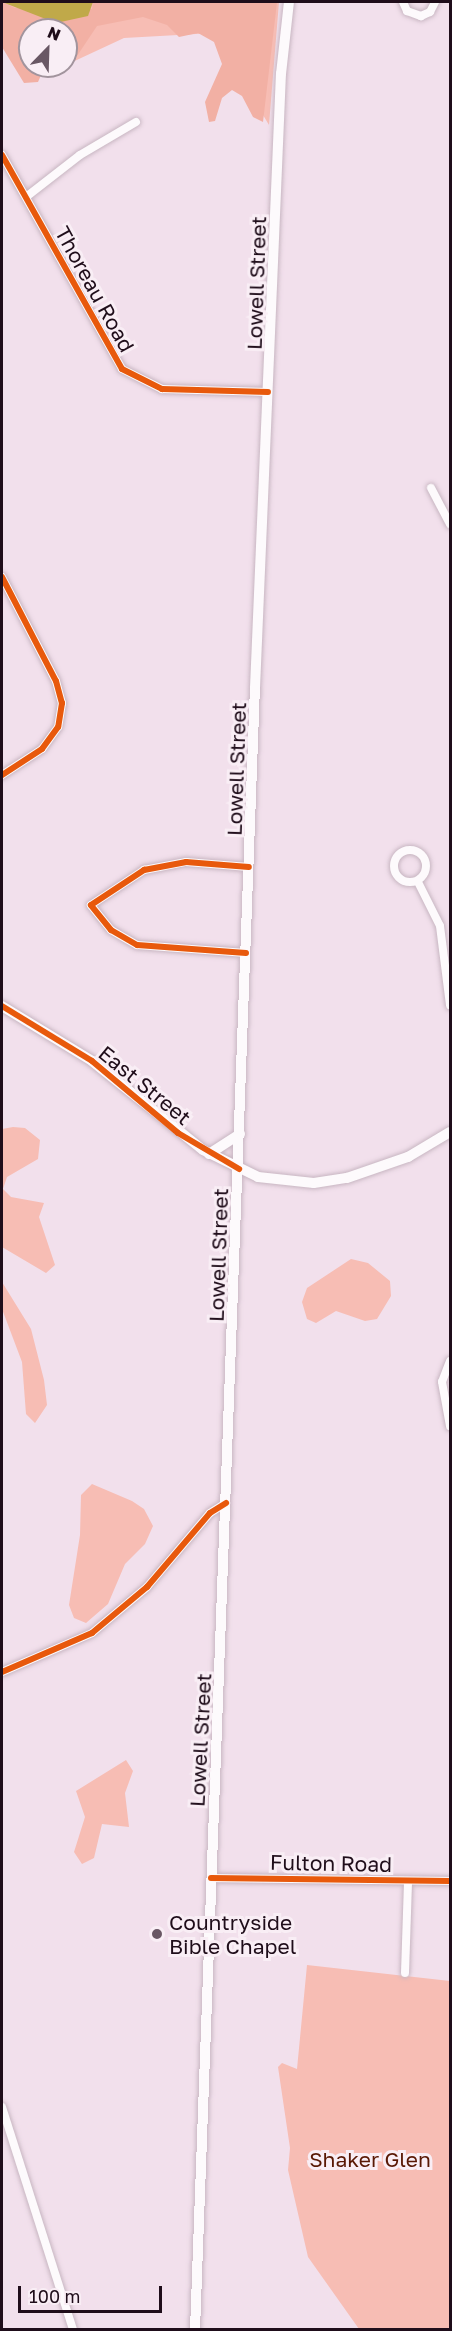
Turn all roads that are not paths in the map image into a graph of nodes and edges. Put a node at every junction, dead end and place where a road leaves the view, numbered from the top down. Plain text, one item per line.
1 (289, 2) edge
2 (403, 2) edge
3 (435, 2) edge
4 (136, 122) dead end
5 (2, 156) edge
6 (26, 196) junction
7 (268, 392) junction
8 (431, 488) dead end
9 (450, 524) edge
10 (2, 577) edge
11 (2, 775) edge
12 (249, 867) junction
13 (418, 882) junction
14 (246, 953) junction
15 (450, 1005) edge
16 (2, 1006) edge
17 (450, 1132) edge
18 (240, 1134) junction
19 (209, 1154) junction
20 (239, 1169) junction
21 (450, 1361) edge
22 (450, 1426) edge
23 (226, 1503) junction
24 (2, 1672) edge
25 (211, 1878) junction
26 (408, 1881) junction
27 (450, 1881) edge
28 (405, 1973) dead end
29 (2, 2107) edge
30 (12, 2134) junction
31 (2, 2136) edge
32 (73, 2330) edge
33 (195, 2330) edge

1 - 7 main road, Lowell Street
2 - 3 street
4 - 6 street
5 - 6 street, Thoreau Road
6 - 7 street, Thoreau Road
7 - 12 main road, Lowell Street
8 - 9 street
10 - 11 street
12 - 14 main road, Lowell Street
12 - 14 street
13 - 13 street
13 - 15 street
14 - 18 main road, Lowell Street
16 - 19 main road, East Street
17 - 20 main road, East Street
18 - 19 main road
18 - 20 main road, Lowell Street
19 - 20 main road, East Street
20 - 23 main road, Lowell Street
21 - 22 street
23 - 24 street
23 - 25 main road, Lowell Street
25 - 26 street, Fulton Road
25 - 33 main road, Lowell Street
26 - 27 street, Fulton Road
26 - 28 street
29 - 30 street
30 - 31 street
30 - 32 street

